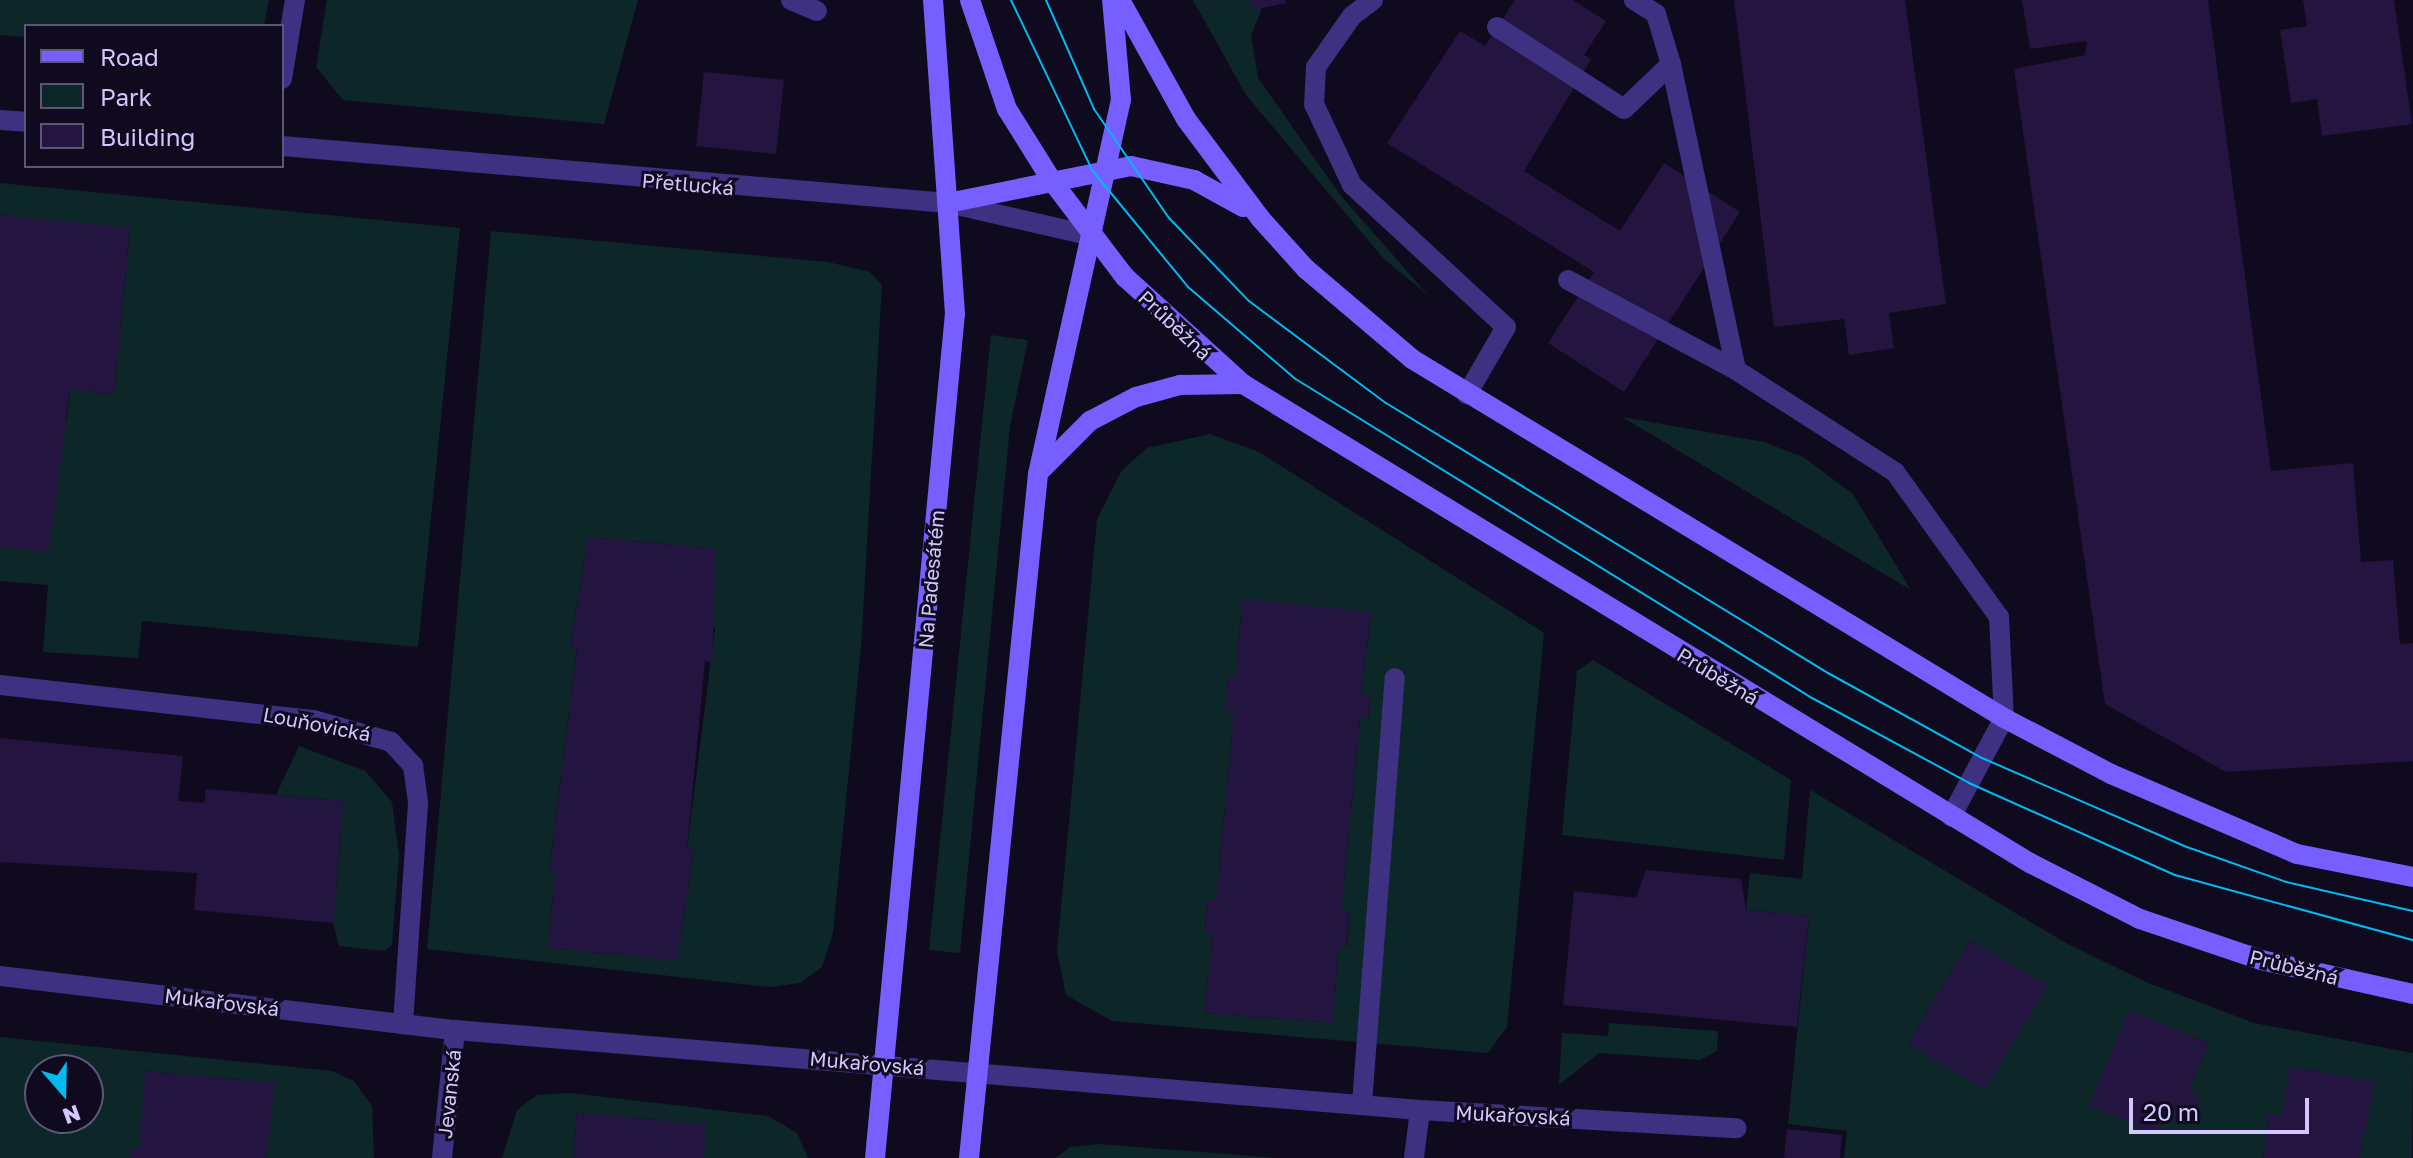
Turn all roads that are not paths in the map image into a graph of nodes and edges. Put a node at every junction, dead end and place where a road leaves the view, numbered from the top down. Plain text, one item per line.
1 (295, 0) edge
2 (791, 0) edge
3 (933, 0) edge
4 (970, 0) edge
5 (1112, 0) edge
6 (1120, 0) edge
7 (1373, 0) edge
8 (1634, 0) edge
9 (817, 11) dead end
10 (1497, 27) dead end
11 (1671, 64) junction
12 (284, 67) edge
13 (0, 120) edge
14 (24, 122) edge
15 (284, 146) edge
16 (1108, 168) junction
17 (1052, 181) junction
18 (948, 203) junction
19 (1260, 218) junction
20 (1092, 236) junction
21 (1568, 280) dead end
22 (1736, 370) junction
23 (1243, 384) junction
24 (1467, 394) junction
25 (1038, 474) junction
26 (1395, 678) dead end
27 (0, 685) edge
28 (2004, 718) junction
29 (1951, 817) junction
30 (2413, 877) edge
31 (0, 976) edge
32 (2413, 994) edge
33 (403, 1024) junction
34 (455, 1030) junction
35 (884, 1065) junction
36 (977, 1073) junction
37 (1362, 1103) junction
38 (1420, 1110) junction
39 (1736, 1128) dead end
40 (442, 1158) edge
41 (875, 1158) edge
42 (969, 1158) edge
43 (1414, 1158) edge

1 - 12 street
2 - 9 street
3 - 18 main road, Na Padesátém
4 - 17 main road, Průběžná
5 - 16 main road
6 - 19 main road
7 - 24 street
8 - 11 street
10 - 11 street
11 - 22 street
13 - 14 street
15 - 18 street, Přetlucká
16 - 17 main road
16 - 19 main road
16 - 20 main road
17 - 18 main road
17 - 20 main road, Průběžná
18 - 20 street, Přetlucká
18 - 35 main road, Na Padesátém
19 - 24 main road
20 - 23 main road, Průběžná
20 - 25 main road
21 - 22 street
22 - 28 street
23 - 25 main road
23 - 29 main road, Průběžná
24 - 28 main road
25 - 36 main road
26 - 37 street
27 - 33 street, Louňovická
28 - 29 street
28 - 30 main road
29 - 32 main road, Průběžná
31 - 33 street, Mukařovská
33 - 34 street, Mukařovská
34 - 35 street, Mukařovská
34 - 40 street, Jevanská
35 - 36 street, Mukařovská
35 - 41 main road, Na Padesátém
36 - 37 street, Mukařovská
36 - 42 main road
37 - 38 street, Mukařovská
38 - 39 street, Mukařovská
38 - 43 street

